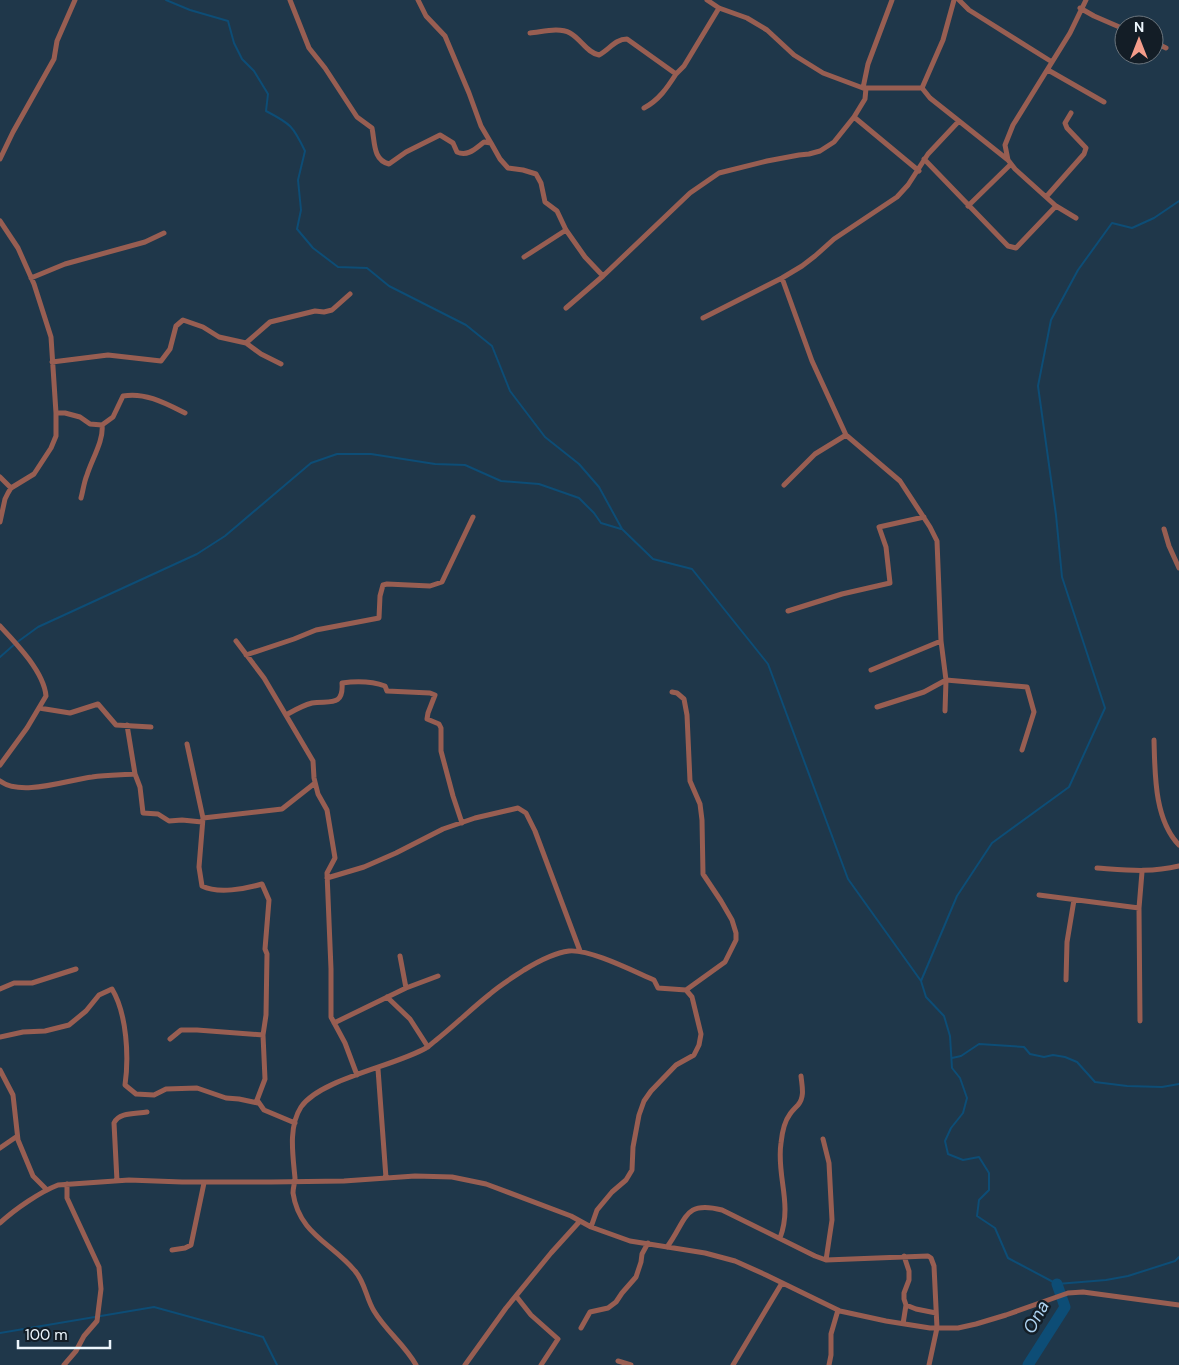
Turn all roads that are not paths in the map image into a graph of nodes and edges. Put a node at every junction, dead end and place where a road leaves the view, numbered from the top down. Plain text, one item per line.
1 (75, 0) edge
2 (290, 0) edge
3 (418, 0) edge
4 (708, 0) edge
5 (892, 0) edge
6 (954, 0) edge
7 (959, 0) edge
8 (1086, 0) edge
9 (719, 8) junction
10 (1080, 8) junction
11 (1114, 25) edge
12 (530, 33) dead end
13 (1052, 62) junction
14 (1048, 70) junction
15 (676, 74) junction
16 (865, 88) junction
17 (922, 88) junction
18 (1104, 102) dead end
19 (644, 108) dead end
20 (1071, 113) dead end
21 (854, 117) junction
22 (959, 121) junction
23 (491, 143) junction
24 (924, 159) junction
25 (0, 160) edge
26 (1010, 162) junction
27 (919, 170) junction
28 (1046, 196) junction
29 (968, 206) junction
30 (1056, 206) junction
31 (1076, 218) dead end
32 (0, 221) edge
33 (566, 230) junction
34 (164, 233) dead end
35 (524, 257) dead end
36 (603, 276) junction
37 (32, 278) junction
38 (782, 278) junction
39 (350, 294) dead end
40 (566, 308) dead end
41 (703, 318) dead end
42 (246, 343) junction
43 (52, 362) junction
44 (281, 364) dead end
45 (56, 413) junction
46 (185, 413) dead end
47 (102, 425) junction
48 (846, 435) junction
49 (0, 477) edge
50 (784, 485) dead end
51 (11, 488) junction
52 (81, 498) dead end
53 (1, 513) edge
54 (473, 517) dead end
55 (924, 517) junction
56 (0, 522) edge
57 (1164, 530) dead end
58 (1179, 568) edge
59 (788, 611) dead end
60 (0, 626) edge
61 (236, 641) dead end
62 (940, 641) junction
63 (246, 655) junction
64 (871, 670) dead end
65 (946, 680) junction
66 (672, 692) dead end
67 (877, 707) dead end
68 (40, 708) junction
69 (945, 711) dead end
70 (286, 715) junction
71 (126, 725) junction
72 (151, 727) dead end
73 (1154, 740) dead end
74 (187, 744) dead end
75 (1022, 750) dead end
76 (0, 765) edge
77 (135, 774) junction
78 (0, 781) edge
79 (315, 783) junction
80 (203, 820) junction
81 (462, 823) junction
82 (1179, 845) edge
83 (1179, 866) edge
84 (1097, 868) dead end
85 (1142, 872) junction
86 (328, 878) junction
87 (1039, 895) dead end
88 (1074, 900) junction
89 (1139, 908) junction
90 (580, 951) junction
91 (400, 956) dead end
92 (76, 969) dead end
93 (438, 976) dead end
94 (1066, 980) dead end
95 (406, 988) junction
96 (0, 989) edge
97 (686, 990) junction
98 (387, 997) junction
99 (1140, 1021) dead end
100 (334, 1023) junction
101 (263, 1035) junction
102 (0, 1037) edge
103 (170, 1039) dead end
104 (428, 1047) junction
105 (378, 1068) junction
106 (0, 1070) edge
107 (357, 1075) junction
108 (800, 1076) dead end
109 (2, 1079) edge
110 (258, 1103) junction
111 (147, 1112) dead end
112 (295, 1123) junction
113 (16, 1137) junction
114 (822, 1139) dead end
115 (0, 1148) edge
116 (386, 1178) junction
117 (117, 1181) junction
118 (295, 1181) junction
119 (204, 1182) junction
120 (67, 1184) junction
121 (47, 1190) junction
122 (1, 1221) edge
123 (580, 1221) junction
124 (591, 1227) junction
125 (780, 1238) junction
126 (648, 1243) junction
127 (667, 1247) junction
128 (172, 1250) dead end
129 (904, 1256) junction
130 (826, 1260) junction
131 (782, 1282) junction
132 (516, 1296) junction
133 (906, 1304) junction
134 (1179, 1305) edge
135 (838, 1310) junction
136 (936, 1313) junction
137 (903, 1324) junction
138 (581, 1328) dead end
139 (937, 1328) junction
140 (622, 1362) edge
141 (64, 1365) edge
142 (416, 1365) edge
143 (465, 1365) edge
144 (541, 1365) edge
145 (631, 1365) edge
146 (733, 1365) edge
147 (829, 1365) edge
148 (928, 1365) edge

1 - 25 street
2 - 23 street
3 - 23 street
4 - 9 street
5 - 16 street
6 - 17 street
7 - 13 street
8 - 10 street
9 - 15 street
9 - 16 street
10 - 11 street
10 - 13 street
12 - 15 street
13 - 14 street
14 - 18 street
14 - 26 street
15 - 19 street
16 - 17 street
16 - 21 street
17 - 22 street
20 - 28 street
21 - 27 street
21 - 36 street
22 - 24 street
22 - 26 street
23 - 33 street
24 - 27 street
24 - 29 street
26 - 28 street
26 - 29 street
27 - 38 street
28 - 30 street
29 - 30 street
30 - 31 street
32 - 37 street
33 - 35 street
33 - 36 street
34 - 37 street
36 - 40 street
37 - 43 street
38 - 41 street
38 - 48 street
39 - 42 street
42 - 43 street
42 - 44 street
43 - 45 street
45 - 47 street
45 - 51 street
46 - 47 street
47 - 52 street
48 - 50 street
48 - 55 street
49 - 51 street
51 - 53 street
53 - 56 street
54 - 63 street
55 - 59 street
55 - 62 street
57 - 58 street
60 - 68 street
61 - 63 street
62 - 64 street
62 - 65 street
63 - 70 street
65 - 67 street
65 - 69 street
65 - 75 street
66 - 97 street
68 - 71 street
68 - 76 street
70 - 79 street
70 - 81 street
71 - 72 street
71 - 77 street
73 - 82 street
74 - 80 street
77 - 78 street
77 - 80 street
79 - 80 street
79 - 86 street
80 - 101 street
81 - 86 street
81 - 90 street
83 - 85 street
84 - 85 street
85 - 89 street
86 - 100 street
87 - 88 street
88 - 89 street
88 - 94 street
89 - 99 street
90 - 97 street
90 - 104 street
91 - 95 street
92 - 96 street
93 - 95 street
95 - 98 street
97 - 124 street
98 - 100 street
98 - 104 street
100 - 107 street
101 - 103 street
101 - 110 street
102 - 110 street
104 - 105 street
105 - 107 street
105 - 116 street
106 - 109 street
107 - 112 street
108 - 125 street
109 - 113 street
110 - 112 street
111 - 117 street
112 - 118 street
113 - 115 street
113 - 121 street
114 - 130 street
116 - 118 street
116 - 123 street
117 - 119 street
117 - 120 street
118 - 119 street
118 - 142 street
119 - 128 street
120 - 121 street
120 - 141 street
121 - 122 street
123 - 124 street
123 - 132 street
124 - 126 street
125 - 127 street
125 - 130 street
126 - 127 street
126 - 138 street
127 - 131 street
129 - 130 street
129 - 133 street
129 - 136 street
131 - 135 street
131 - 146 street
132 - 143 street
132 - 144 street
133 - 136 street
133 - 137 street
134 - 139 street
135 - 137 street
135 - 147 street
136 - 139 street
137 - 139 street
139 - 148 street
140 - 145 street

